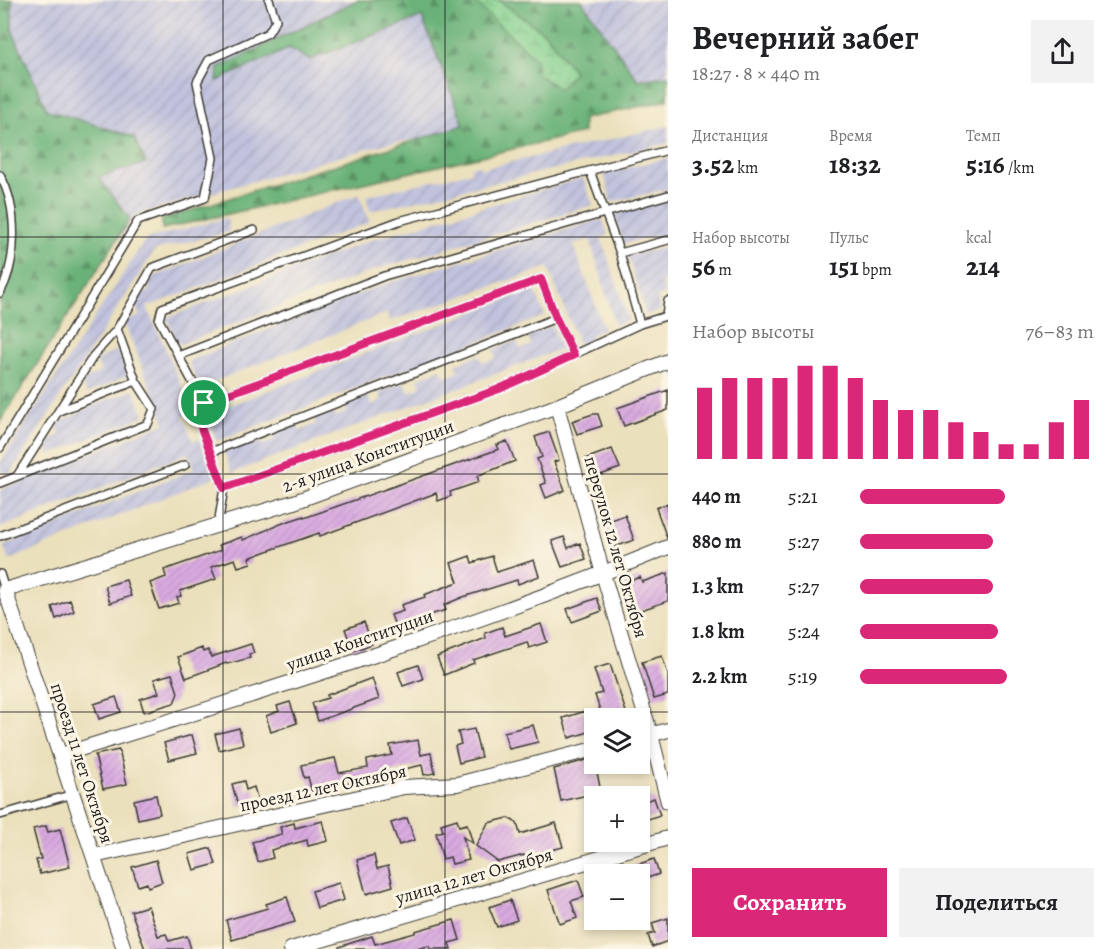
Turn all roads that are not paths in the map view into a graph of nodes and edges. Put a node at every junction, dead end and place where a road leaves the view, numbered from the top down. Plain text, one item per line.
1 (269, 0) edge
2 (668, 150) edge
3 (590, 171) junction
4 (0, 175) edge
5 (668, 195) edge
6 (606, 212) junction
7 (254, 230) dead end
8 (668, 240) edge
9 (620, 253) junction
10 (0, 293) edge
11 (668, 301) edge
12 (556, 318) junction
13 (640, 324) junction
14 (117, 329) junction
15 (574, 355) junction
16 (178, 356) junction
17 (668, 361) edge
18 (136, 381) junction
19 (204, 403) junction
20 (557, 406) junction
21 (58, 411) junction
22 (0, 448) edge
23 (211, 452) junction
24 (185, 465) dead end
25 (17, 476) junction
26 (0, 483) edge
27 (224, 488) junction
28 (218, 525) junction
29 (0, 537) edge
30 (668, 547) edge
31 (0, 574) edge
32 (603, 574) junction
33 (5, 590) junction
34 (638, 708) edge
35 (668, 730) edge
36 (650, 735) edge
37 (650, 750) edge
38 (584, 751) edge
39 (61, 755) junction
40 (73, 794) junction
41 (668, 802) edge
42 (0, 815) edge
43 (668, 838) edge
44 (94, 856) junction
45 (123, 949) edge
46 (291, 949) edge

1 - 22 lane
2 - 3 lane
3 - 6 lane
3 - 16 lane
4 - 10 lane
5 - 6 lane
6 - 9 lane
6 - 16 lane
7 - 14 lane
8 - 9 lane
9 - 13 lane
11 - 13 lane
12 - 15 lane
12 - 19 lane
12 - 23 lane
13 - 15 lane
14 - 18 lane
14 - 21 lane
15 - 27 lane
16 - 19 lane
17 - 20 street, 2-я улица Конституции
18 - 21 lane
18 - 25 lane
19 - 23 lane
20 - 28 street, 2-я улица Конституции
20 - 32 street, переулок 12 лет Октября
21 - 25 lane
23 - 27 lane
24 - 29 lane
25 - 26 lane
27 - 28 lane
28 - 33 street, 2-я улица Конституции
30 - 32 street, улица Конституции
31 - 33 lane
32 - 34 street, переулок 12 лет Октября
32 - 39 street, улица Конституции
33 - 39 street, проезд 11 лет Октября
35 - 36 street
37 - 41 street, переулок 12 лет Октября
38 - 44 street, проезд 12 лет Октября
39 - 40 street, проезд 11 лет Октября
40 - 42 lane
40 - 44 street, проезд 11 лет Октября
43 - 46 street, улица 12 лет Октября
44 - 45 street, проезд 11 лет Октября

